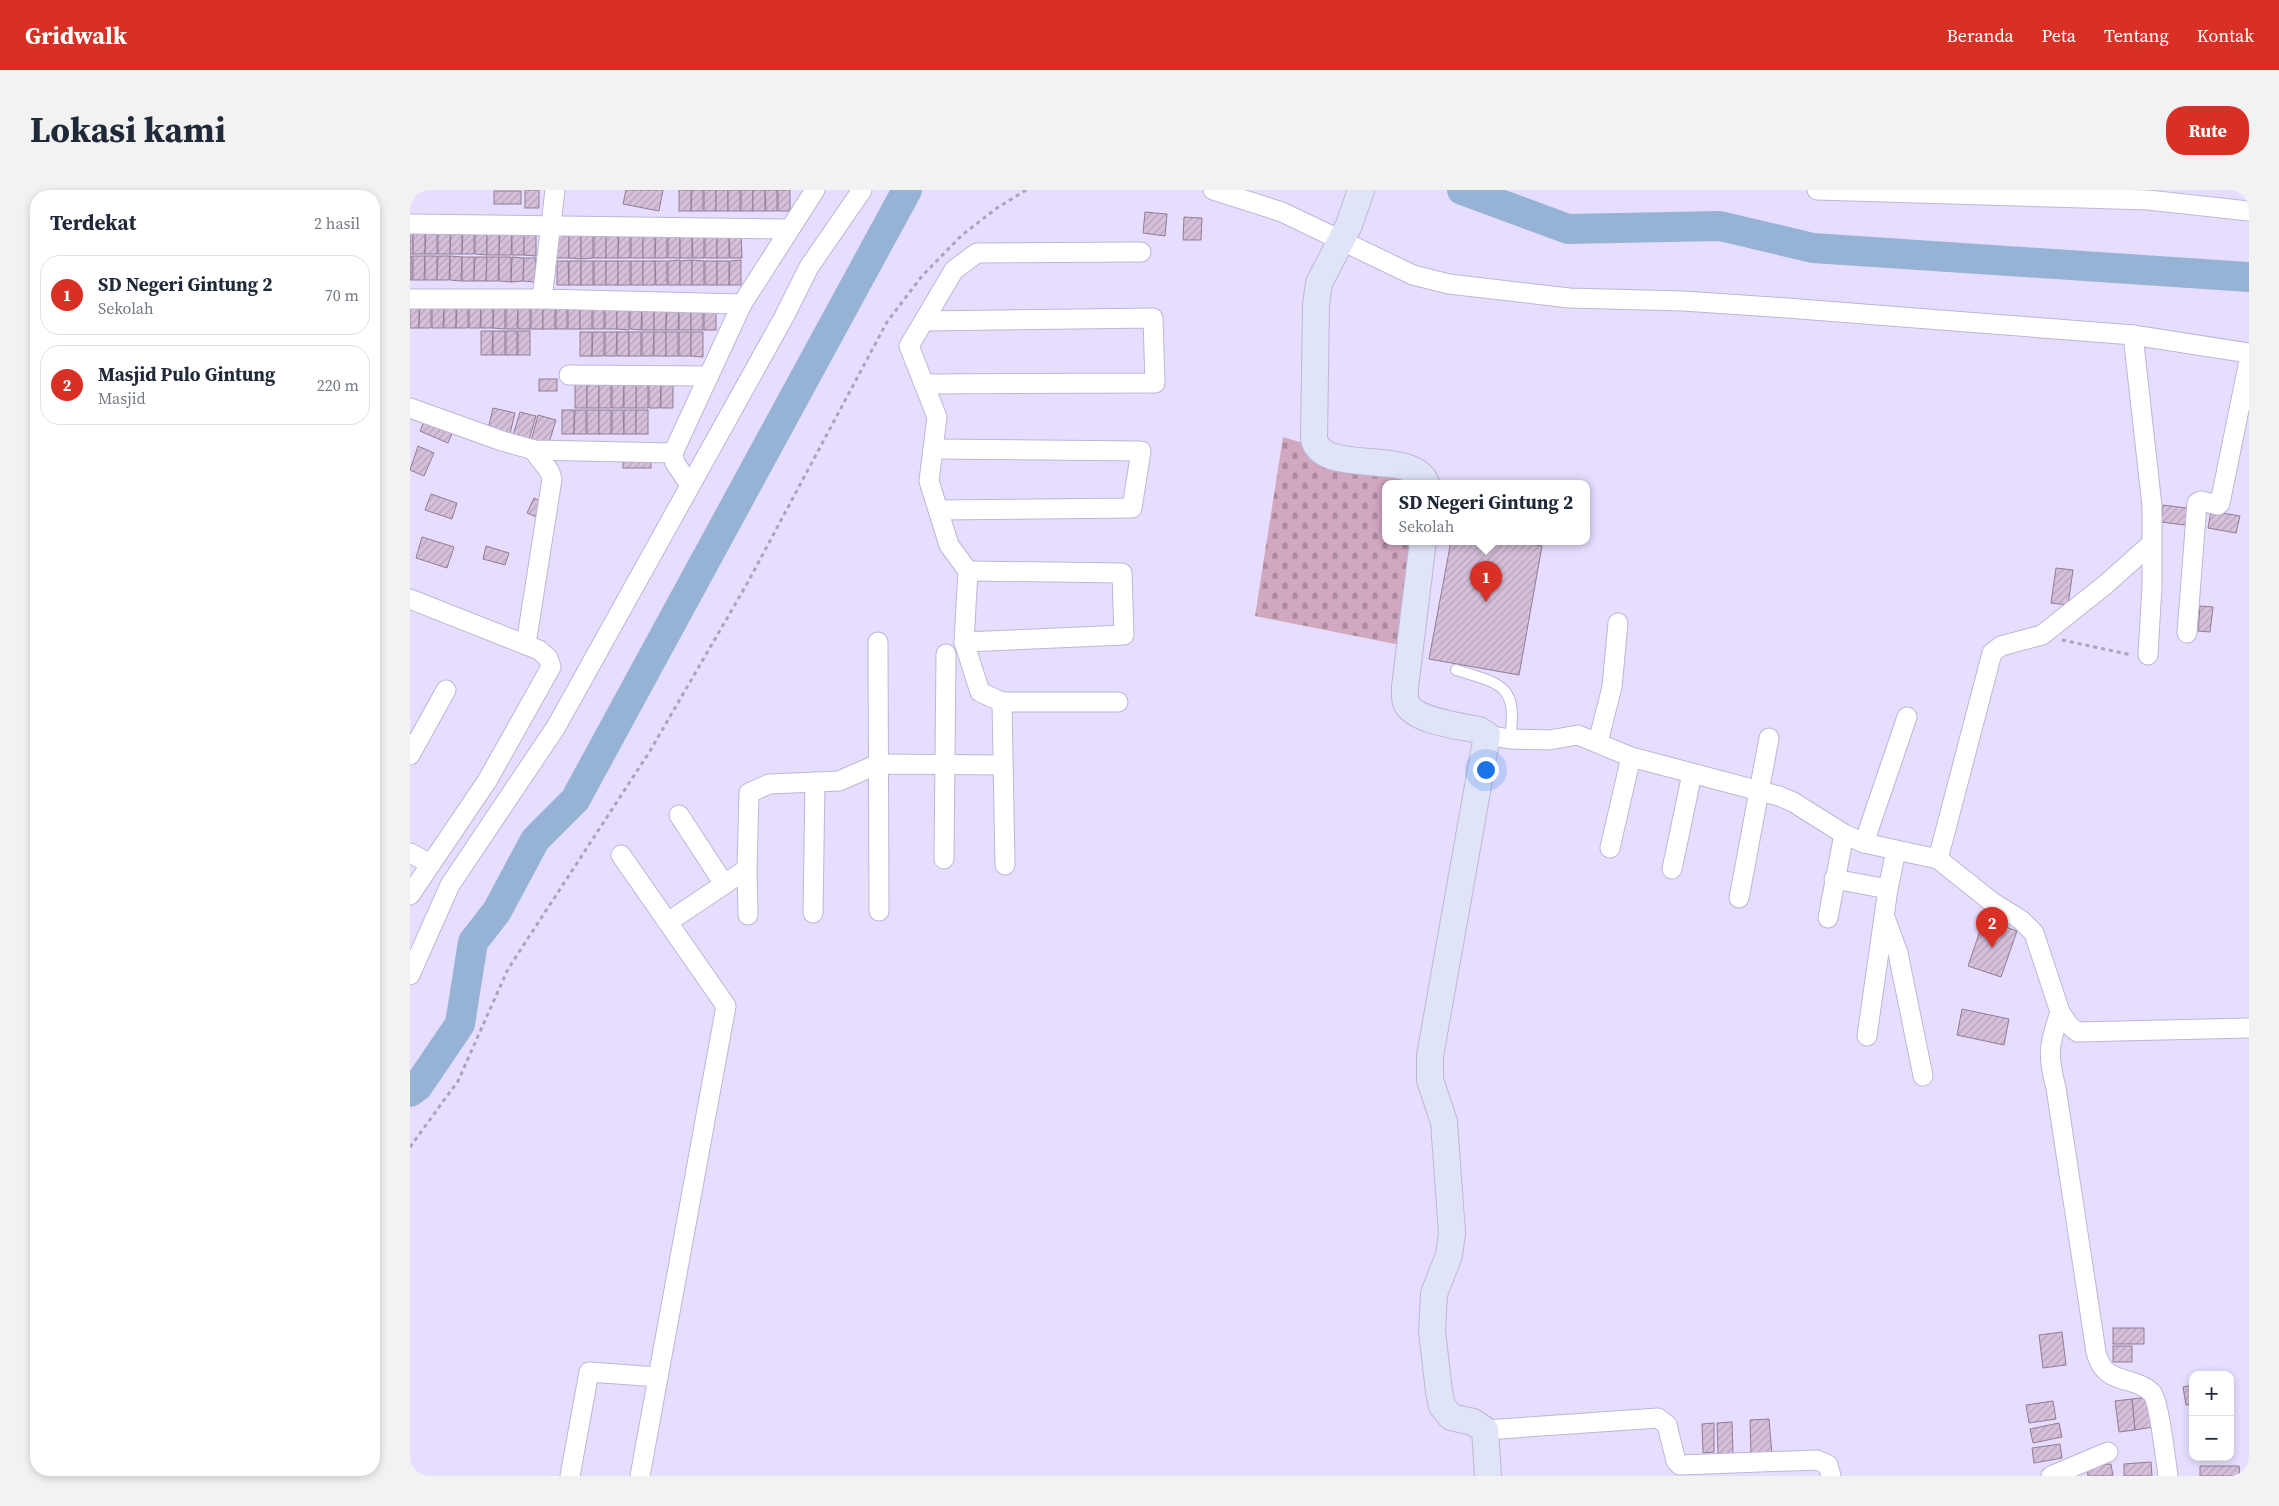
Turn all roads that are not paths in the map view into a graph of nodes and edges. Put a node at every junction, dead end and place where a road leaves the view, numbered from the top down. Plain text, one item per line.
1 (555, 190) edge
2 (815, 190) edge
3 (862, 190) edge
4 (1213, 190) edge
5 (1361, 190) edge
6 (1817, 190) edge
7 (2249, 211) edge
8 (410, 224) edge
9 (550, 226) junction
10 (789, 229) junction
11 (1345, 233) junction
12 (1141, 252) dead end
13 (410, 299) edge
14 (542, 299) junction
15 (742, 304) junction
16 (924, 321) junction
17 (2133, 336) junction
18 (2249, 353) edge
19 (2249, 360) edge
20 (569, 375) dead end
21 (709, 376) junction
22 (924, 384) junction
23 (410, 408) edge
24 (933, 449) junction
25 (534, 450) junction
26 (673, 454) junction
27 (1425, 480) edge
28 (687, 481) junction
29 (938, 510) junction
30 (2152, 544) junction
31 (1423, 545) edge
32 (968, 571) junction
33 (410, 599) edge
34 (1618, 623) dead end
35 (2187, 633) dead end
36 (878, 642) dead end
37 (964, 642) junction
38 (526, 644) junction
39 (946, 654) dead end
40 (2148, 655) road end
41 (1456, 670) dead end
42 (446, 690) dead end
43 (1002, 702) junction
44 (1118, 702) dead end
45 (1907, 717) dead end
46 (1498, 737) junction
47 (1769, 738) dead end
48 (1598, 742) junction
49 (410, 755) edge
50 (1631, 757) junction
51 (878, 764) junction
52 (946, 765) junction
53 (1003, 766) junction
54 (1692, 774) junction
55 (815, 782) junction
56 (1758, 790) junction
57 (679, 815) dead end
58 (1844, 834) junction
59 (1864, 843) junction
60 (1610, 848) dead end
61 (1896, 851) junction
62 (410, 853) edge
63 (620, 855) dead end
64 (944, 859) dead end
65 (1938, 859) junction
66 (431, 864) junction
67 (1005, 865) dead end
68 (747, 869) junction
69 (1672, 869) dead end
70 (1834, 879) junction
71 (724, 884) junction
72 (1888, 889) junction
73 (410, 895) edge
74 (1739, 898) dead end
75 (879, 911) dead end
76 (813, 913) dead end
77 (748, 915) dead end
78 (1885, 916) junction
79 (1828, 918) dead end
80 (668, 922) junction
81 (410, 975) edge
82 (2060, 1012) junction
83 (2249, 1028) edge
84 (1867, 1036) dead end
85 (1923, 1076) dead end
86 (658, 1377) junction
87 (1485, 1430) junction
88 (2108, 1452) dead end
89 (570, 1476) edge
90 (640, 1476) edge
91 (1488, 1476) edge
92 (1831, 1476) edge
93 (2051, 1476) edge
94 (2168, 1476) edge

1 - 9 street
2 - 10 street
3 - 28 street
4 - 11 street
5 - 11 street
6 - 7 street
8 - 9 street
9 - 10 street
9 - 14 street
10 - 15 street
11 - 17 street
11 - 27 street
12 - 16 street
13 - 14 street
14 - 15 street
15 - 21 street
16 - 22 street
16 - 22 street
17 - 18 street
17 - 30 street
19 - 35 street
20 - 21 street
21 - 26 street
22 - 24 street
23 - 25 street
24 - 29 street
24 - 29 street
25 - 26 street
25 - 38 street
26 - 28 street
28 - 81 street
29 - 32 street
30 - 40 street
30 - 65 street
31 - 46 street
32 - 37 street
32 - 37 street
33 - 38 street
34 - 48 street
36 - 51 street
37 - 43 street
38 - 66 street
39 - 52 street
41 - 46 lane
42 - 49 street
43 - 44 street
43 - 53 street
45 - 59 street
46 - 48 street
46 - 87 street
47 - 56 street
48 - 50 street
50 - 54 street
50 - 60 street
51 - 52 street
51 - 55 street
51 - 75 street
52 - 53 street
52 - 64 street
53 - 67 street
54 - 56 street
54 - 69 street
55 - 68 street
55 - 76 street
56 - 58 street
56 - 74 street
57 - 71 street
58 - 59 street
58 - 70 street
59 - 61 street
61 - 65 street
61 - 72 street
62 - 66 street
63 - 80 street
65 - 82 street
66 - 73 street
68 - 71 street
68 - 77 street
70 - 72 street
70 - 79 street
71 - 80 street
72 - 78 street
78 - 84 street
78 - 85 street
80 - 86 street
82 - 83 street
82 - 94 street
86 - 89 street
86 - 90 street
87 - 91 street
87 - 92 street
88 - 93 street

